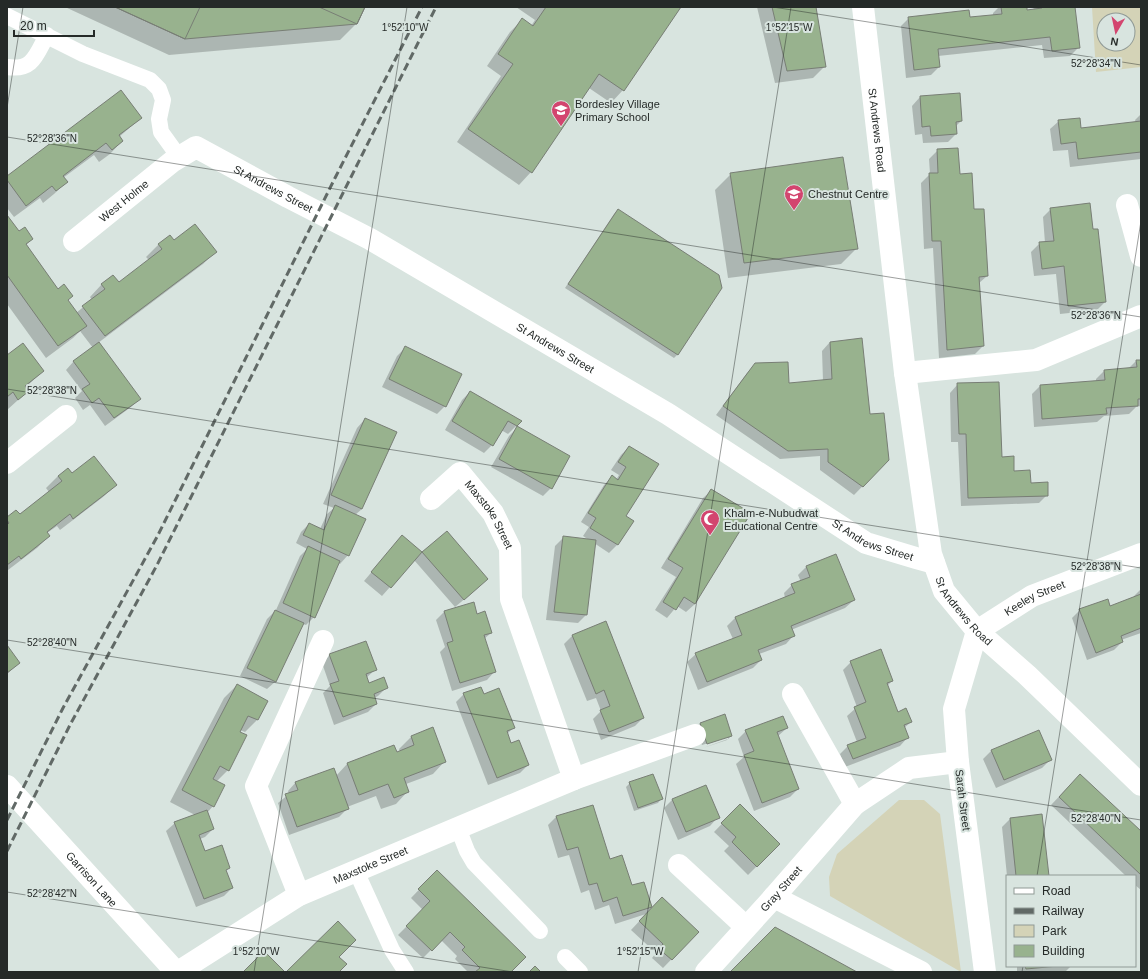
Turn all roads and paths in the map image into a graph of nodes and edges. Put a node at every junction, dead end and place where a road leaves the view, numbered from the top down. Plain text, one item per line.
1 (863, 7) edge
2 (7, 16) edge
3 (46, 36) junction
4 (7, 67) edge
5 (176, 159) junction
6 (1127, 205) dead end
7 (74, 241) dead end
8 (1141, 256) edge
9 (1141, 316) edge
10 (905, 373) junction
11 (66, 416) dead end
12 (7, 463) edge
13 (431, 499) dead end
14 (1141, 554) edge
15 (934, 563) junction
16 (977, 631) junction
17 (323, 641) dead end
18 (793, 694) dead end
19 (695, 735) dead end
20 (958, 762) junction
21 (574, 779) junction
22 (1141, 785) edge
23 (7, 786) edge
24 (855, 804) junction
25 (458, 828) junction
26 (679, 865) dead end
27 (356, 871) junction
28 (299, 895) junction
29 (774, 897) junction
30 (746, 927) junction
31 (540, 931) dead end
32 (565, 957) dead end
33 (177, 972) edge
34 (406, 972) edge
35 (580, 972) edge
36 (706, 972) edge
37 (921, 972) edge
38 (985, 972) edge

1 - 10 street, St Andrews Road
2 - 3 lane
3 - 4 lane
3 - 5 lane
5 - 7 street, West Holme
5 - 15 street, St Andrews Street
6 - 8 street
9 - 10 street
10 - 15 street, St Andrews Road
11 - 12 street
13 - 21 street, Maxstoke Street
14 - 16 street, Keeley Street
15 - 16 street, St Andrews Road
16 - 20 street, Sarah Street
16 - 22 street, St Andrews Road
17 - 28 street
18 - 24 street
19 - 21 street, Maxstoke Street
20 - 24 street, Gray Street
20 - 38 street, Sarah Street
21 - 25 street, Maxstoke Street
23 - 33 street, Garrison Lane
24 - 29 street, Gray Street
25 - 27 street, Maxstoke Street
25 - 31 lane
26 - 30 street
27 - 28 street, Maxstoke Street
27 - 34 lane
28 - 33 street, Maxstoke Street
29 - 30 street, Gray Street
29 - 37 street
30 - 36 street, Gray Street
32 - 35 lane

